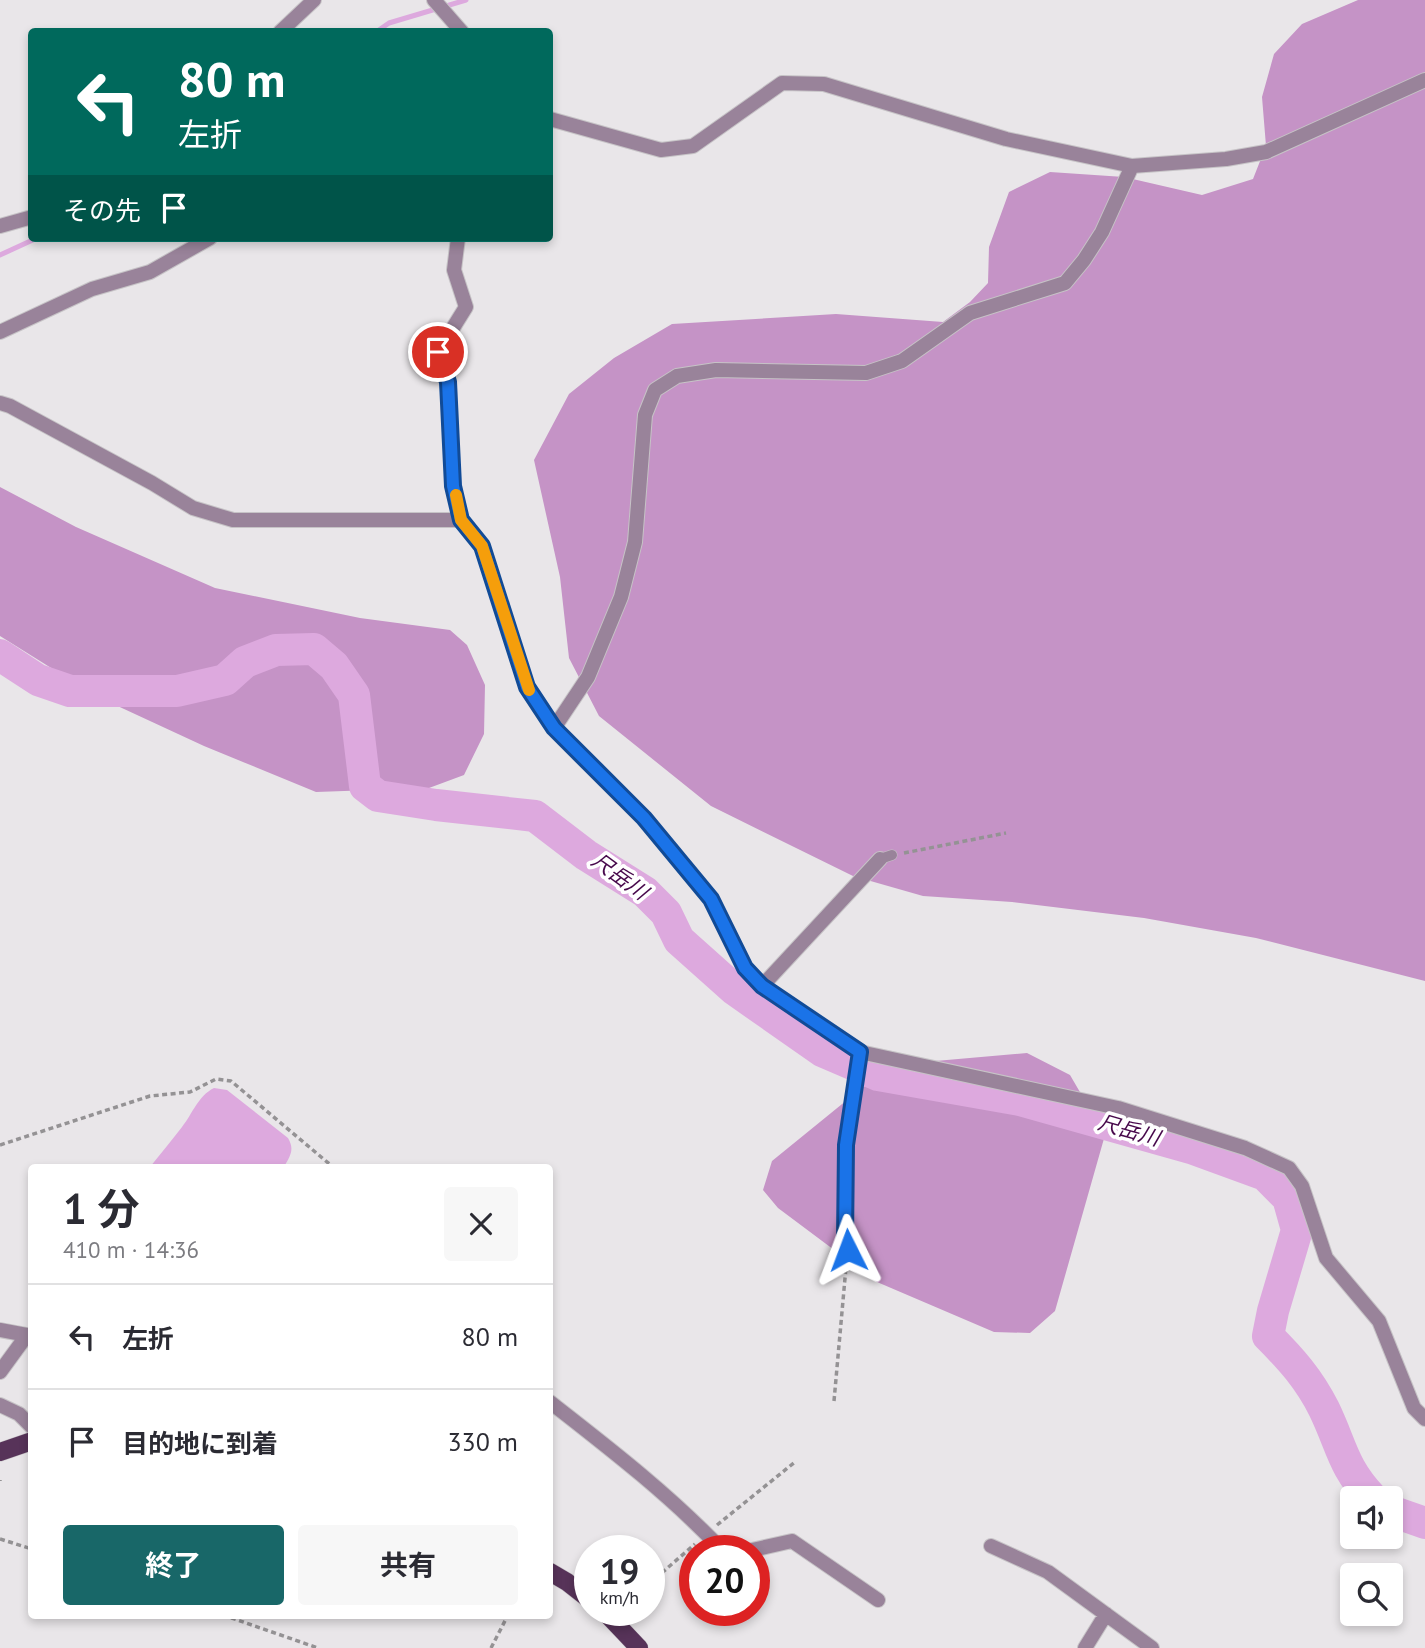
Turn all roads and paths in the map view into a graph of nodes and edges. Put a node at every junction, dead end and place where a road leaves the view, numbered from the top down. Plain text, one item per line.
1 (314, 0) edge
2 (434, 0) edge
3 (283, 28) edge
4 (459, 28) edge
5 (1425, 80) edge
6 (553, 120) edge
7 (1132, 166) junction
8 (28, 218) edge
9 (0, 226) edge
10 (203, 242) edge
11 (458, 242) edge
12 (0, 332) edge
13 (0, 403) edge
14 (461, 520) junction
15 (554, 728) junction
16 (1006, 833) dead end
17 (886, 857) joint
18 (762, 986) junction
19 (860, 1052) junction
20 (0, 1145) edge
21 (329, 1164) edge
22 (846, 1245) joint
23 (0, 1330) edge
24 (28, 1336) edge
25 (28, 1337) edge
26 (0, 1372) edge
27 (834, 1401) dead end
28 (553, 1404) edge
29 (0, 1405) edge
30 (1425, 1419) edge
31 (28, 1423) edge
32 (28, 1442) edge
33 (0, 1452) edge
34 (795, 1462) dead end
35 (706, 1534) junction
36 (0, 1539) edge
37 (770, 1546) edge
38 (990, 1546) dead end
39 (28, 1548) edge
40 (665, 1570) edge
41 (553, 1574) edge
42 (574, 1587) edge
43 (878, 1600) dead end
44 (1106, 1614) junction
45 (235, 1619) edge
46 (506, 1619) edge
47 (620, 1626) edge
48 (318, 1648) edge
49 (491, 1648) edge
50 (639, 1648) edge
51 (1085, 1648) edge
52 (1152, 1648) edge

1 - 3 street
2 - 4 street
5 - 7 street
6 - 7 street
7 - 15 street
8 - 9 street
10 - 12 street
11 - 14 street
13 - 14 street
14 - 15 street
15 - 18 street
16 - 17 path
17 - 18 street
18 - 19 street
19 - 22 street
19 - 30 street
20 - 21 path
22 - 27 path
23 - 24 street
25 - 26 street
28 - 35 street
29 - 31 street
32 - 33 main road
34 - 35 path
35 - 40 path
36 - 39 path
37 - 43 street
38 - 44 street
41 - 42 main road
44 - 51 street
44 - 52 street
45 - 48 path
46 - 49 path
47 - 50 main road

